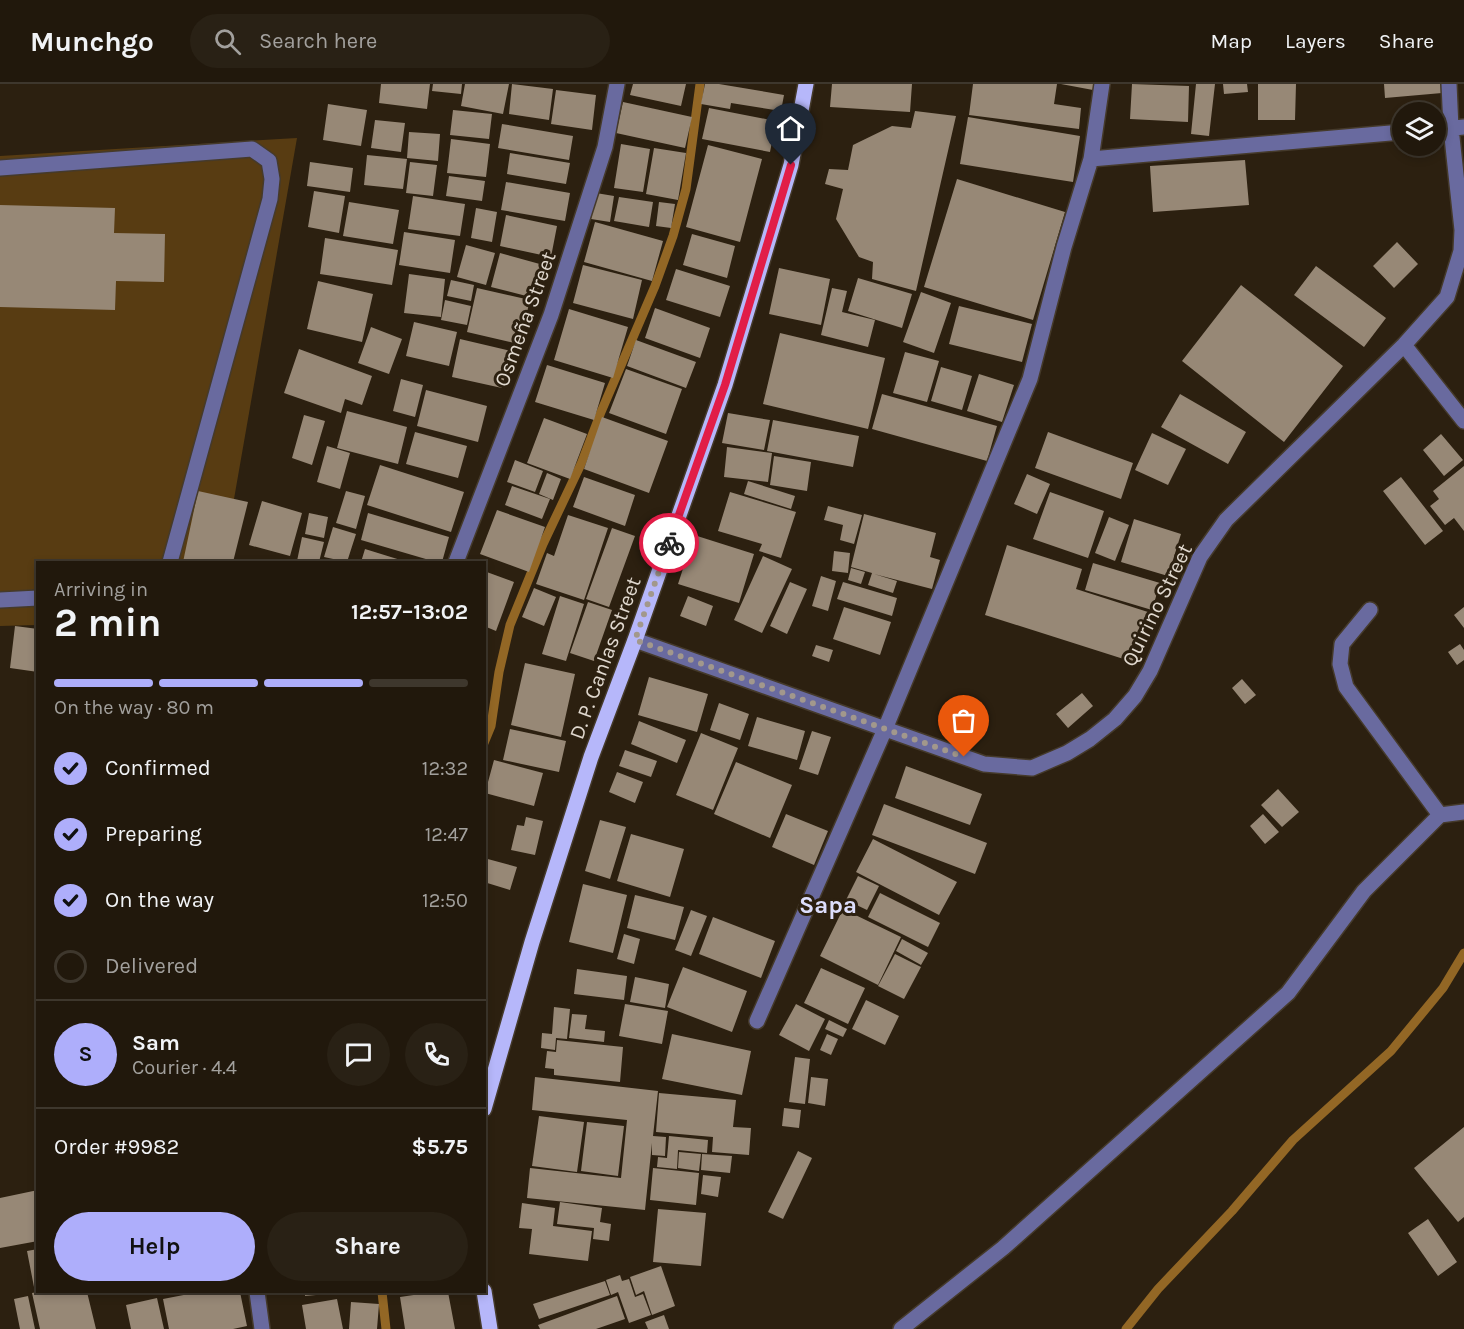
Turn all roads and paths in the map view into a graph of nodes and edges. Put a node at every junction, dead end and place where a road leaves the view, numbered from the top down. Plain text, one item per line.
1 (616, 84) edge
2 (806, 84) edge
3 (1102, 84) edge
4 (1449, 84) edge
5 (1450, 128) edge
6 (1392, 133) edge
7 (1091, 159) junction
8 (0, 168) edge
9 (1404, 345) junction
10 (1464, 421) edge
11 (170, 561) edge
12 (456, 561) edge
13 (36, 598) edge
14 (0, 600) edge
15 (1370, 609) dead end
16 (635, 640) junction
17 (885, 729) junction
18 (1464, 812) edge
19 (1440, 815) junction
20 (757, 1021) dead end
21 (486, 1102) edge
22 (257, 1293) edge
23 (484, 1293) edge
24 (262, 1329) edge
25 (490, 1329) edge
26 (902, 1329) edge

1 - 12 street, Osmeña Street
2 - 16 main road, D. P. Canlas Street
3 - 7 street
4 - 5 street, Quirino Street
5 - 9 street, Quirino Street
6 - 7 street
7 - 17 street
8 - 11 street
9 - 10 street
9 - 17 street, Quirino Street
13 - 14 street
15 - 19 street
16 - 17 street, Quirino Street
16 - 21 main road, D. P. Canlas Street
17 - 20 street
18 - 19 street
19 - 26 street
22 - 24 street
23 - 25 main road

